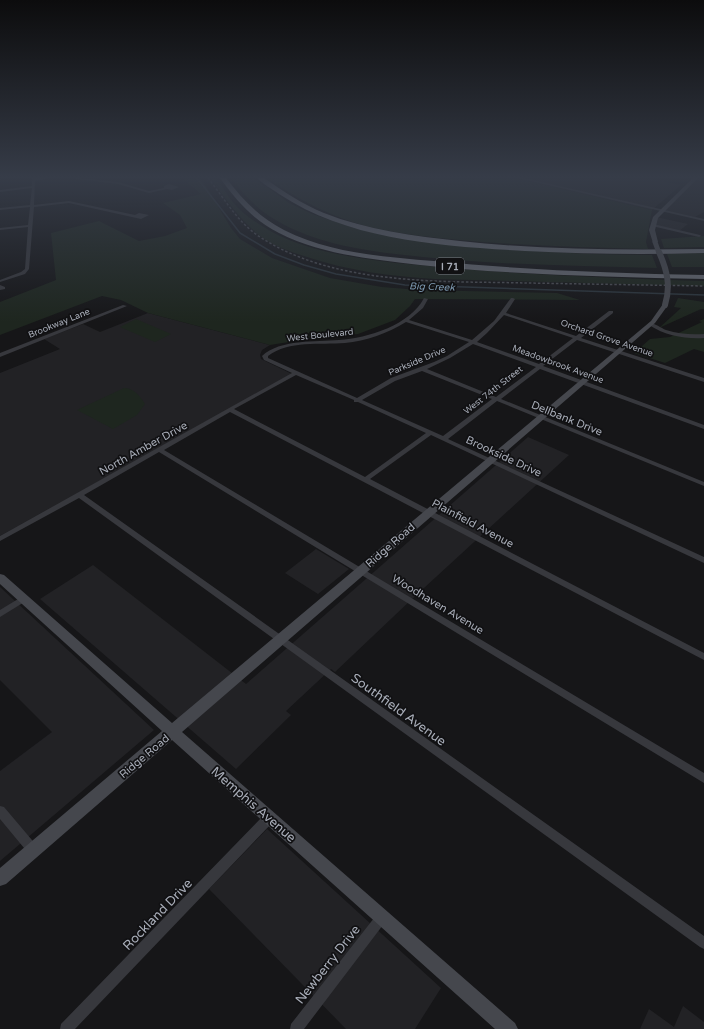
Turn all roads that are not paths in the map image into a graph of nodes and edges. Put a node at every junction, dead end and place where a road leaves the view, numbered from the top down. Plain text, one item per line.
1 (30, 226) joint
2 (273, 226) edge
3 (283, 226) edge
4 (357, 226) edge
5 (653, 226) edge
6 (657, 226) edge
7 (0, 229) edge
8 (699, 236) dead end
9 (704, 250) edge
10 (704, 270) edge
11 (704, 277) edge
12 (0, 281) edge
13 (0, 286) edge
14 (0, 289) edge
15 (426, 299) dead end
16 (513, 299) dead end
17 (125, 306) dead end
18 (611, 312) dead end
19 (504, 314) junction
20 (405, 320) junction
21 (651, 324) junction
22 (704, 336) edge
23 (577, 338) junction
24 (473, 342) junction
25 (618, 351) junction
26 (0, 355) edge
27 (539, 366) junction
28 (423, 369) junction
29 (295, 373) junction
30 (704, 380) edge
31 (581, 382) junction
32 (496, 399) junction
33 (356, 401) junction
34 (231, 410) junction
35 (540, 418) junction
36 (704, 427) edge
37 (430, 432) junction
38 (444, 439) junction
39 (160, 450) junction
40 (490, 461) junction
41 (366, 479) junction
42 (704, 484) edge
43 (80, 495) junction
44 (428, 512) junction
45 (0, 539) edge
46 (704, 560) edge
47 (360, 571) junction
48 (0, 578) edge
49 (23, 599) junction
50 (0, 614) edge
51 (280, 640) junction
52 (704, 657) edge
53 (172, 732) junction
54 (704, 778) edge
55 (0, 811) edge
56 (269, 818) junction
57 (33, 850) junction
58 (0, 878) edge
59 (382, 917) junction
60 (704, 943) edge
61 (66, 1029) edge
62 (296, 1029) edge
63 (509, 1029) edge

1 - 7 street
1 - 12 street
2 - 11 highway, I 71
3 - 10 highway
4 - 9 highway, I 71
5 - 21 main road, Ridge Road, bridge
6 - 8 street
13 - 14 street
15 - 20 street, West Boulevard
16 - 19 street, Parkside Drive
17 - 26 street, Brookway Lane
18 - 23 street, West 74th Street
19 - 23 street, Orchard Grove Avenue
19 - 24 street, Parkside Drive
20 - 24 street, Meadowbrook Avenue
20 - 29 street, West Boulevard
21 - 22 street
21 - 25 main road, Ridge Road
23 - 25 street, Orchard Grove Avenue
23 - 27 street, West 74th Street
24 - 27 street, Meadowbrook Avenue
24 - 28 street, Parkside Drive
25 - 30 street, Orchard Grove Avenue
25 - 31 main road, Ridge Road
27 - 31 street, Meadowbrook Avenue
27 - 32 street, West 74th Street
28 - 32 street, Dellbank Drive
28 - 33 street, Parkside Drive
29 - 33 street, Brookside Drive
29 - 34 street, North Amber Drive
31 - 35 main road, Ridge Road
31 - 36 street, Meadowbrook Avenue
32 - 35 street, Dellbank Drive
32 - 38 street, West 74th Street
33 - 37 street, Brookside Drive
34 - 39 street, North Amber Drive
34 - 41 street, Plainfield Avenue
35 - 40 main road, Ridge Road
35 - 42 street, Dellbank Drive
37 - 38 street, Brookside Drive
37 - 41 street
38 - 40 street, Brookside Drive
39 - 43 street, North Amber Drive
39 - 47 street, Woodhaven Avenue
40 - 44 main road, Ridge Road
40 - 46 street, Brookside Drive
41 - 44 street, Plainfield Avenue
43 - 45 street, North Amber Drive
43 - 51 street, Southfield Avenue
44 - 47 main road, Ridge Road
44 - 52 street, Plainfield Avenue
47 - 51 main road, Ridge Road
47 - 54 street, Woodhaven Avenue
48 - 49 main road, Memphis Avenue
49 - 50 street
49 - 53 main road, Memphis Avenue
51 - 53 main road, Ridge Road
51 - 60 street, Southfield Avenue
53 - 56 main road, Memphis Avenue
53 - 57 main road, Ridge Road
55 - 57 street
56 - 59 main road, Memphis Avenue
56 - 61 street, Rockland Drive
57 - 58 main road, Ridge Road
59 - 62 street, Newberry Drive
59 - 63 main road, Memphis Avenue

